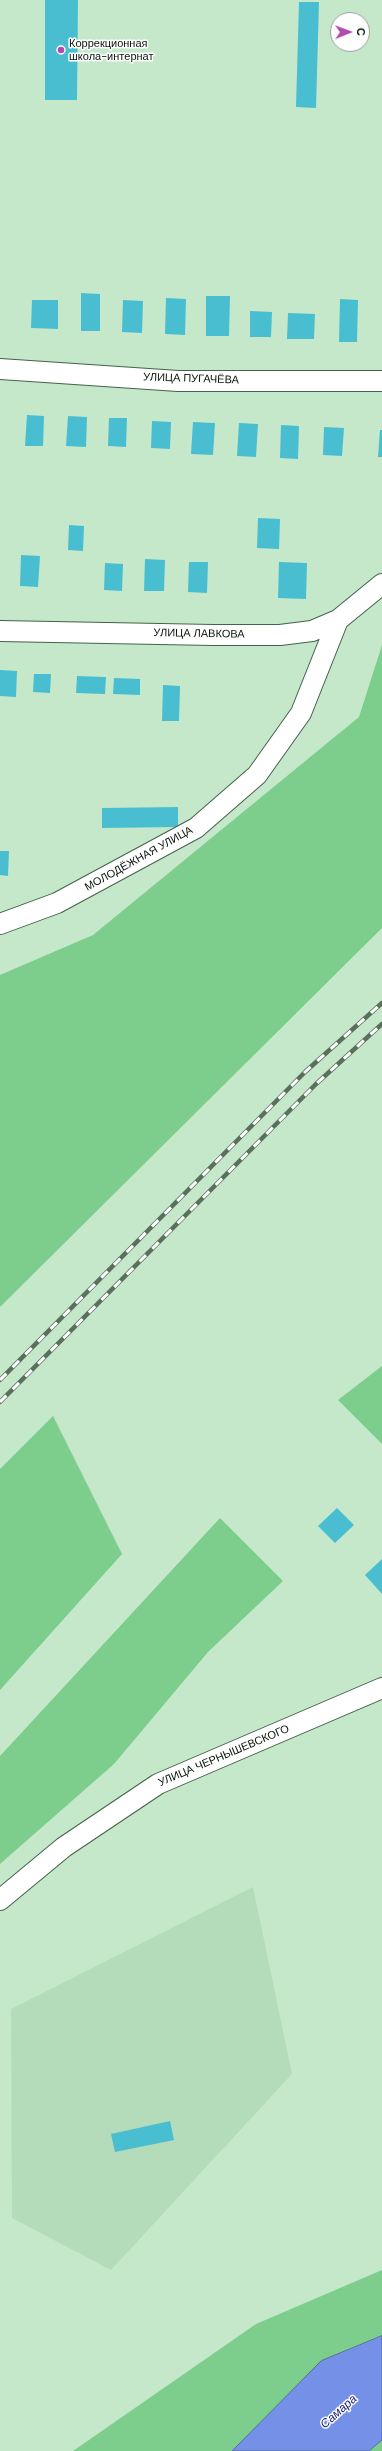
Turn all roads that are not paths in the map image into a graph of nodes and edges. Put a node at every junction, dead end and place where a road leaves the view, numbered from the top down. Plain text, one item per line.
1 (0, 369) edge
2 (382, 381) edge
3 (382, 584) edge
4 (338, 620) junction
5 (0, 631) edge
6 (0, 924) edge
7 (382, 1688) edge
8 (0, 1900) edge

1 - 2 street, УЛИЦА ПУГАЧЁВА
3 - 4 street, УЛИЦА ЛАВКОВА
4 - 5 street, УЛИЦА ЛАВКОВА
4 - 6 street, МОЛОДЁЖНАЯ УЛИЦА
7 - 8 street, УЛИЦА ЧЕРНЫШЕВСКОГО

